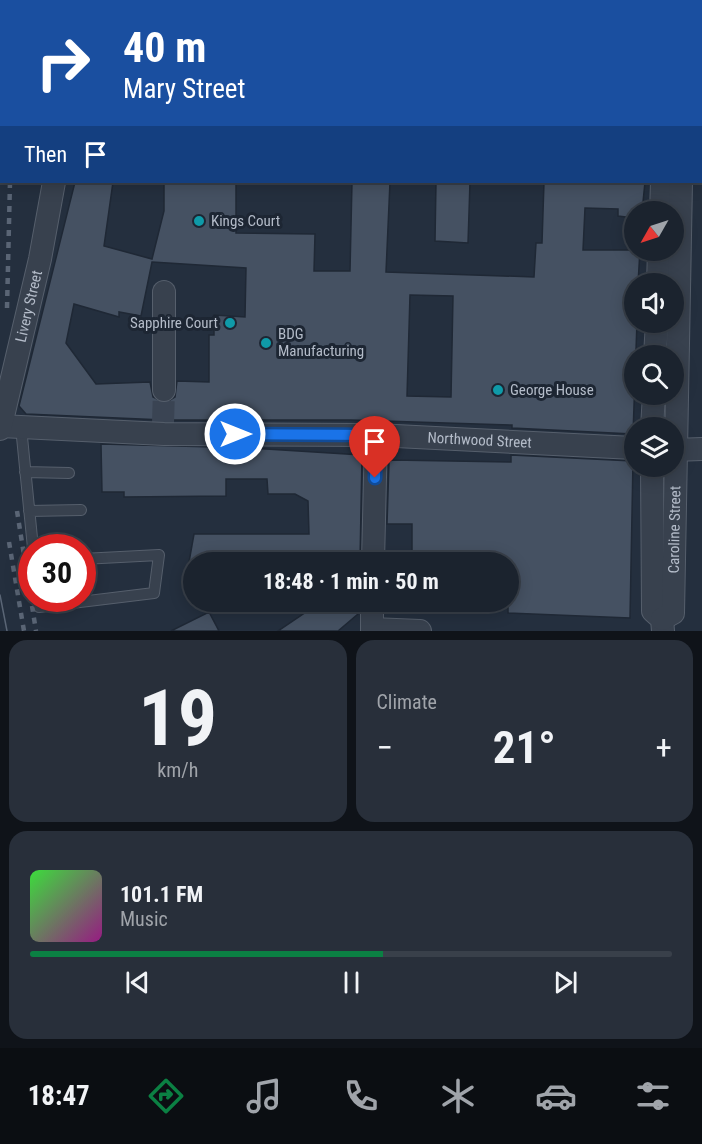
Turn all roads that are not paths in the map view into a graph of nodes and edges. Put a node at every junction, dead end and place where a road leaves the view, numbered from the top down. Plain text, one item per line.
1 (54, 183) edge
2 (662, 183) edge
3 (681, 183) edge
4 (661, 201) edge
5 (164, 292) dead end
6 (164, 390) tunnel mouth
7 (675, 417) edge
8 (5, 427) edge
9 (376, 435) junction
10 (624, 447) edge
11 (702, 449) edge
12 (684, 450) edge
13 (25, 472) junction
14 (69, 473) dead end
15 (652, 477) edge
16 (674, 477) edge
17 (81, 510) dead end
18 (29, 511) junction
19 (31, 534) edge
20 (373, 552) edge
21 (96, 558) edge
22 (96, 600) edge
23 (372, 612) edge
24 (662, 625) edge
25 (371, 630) edge
26 (420, 631) edge

1 - 8 street, Livery Street
2 - 4 street
3 - 7 street, Caroline Street
5 - 6 street
8 - 9 street, Northwood Street
8 - 13 lane
9 - 10 street, Northwood Street
9 - 20 street
11 - 12 street
13 - 14 lane
13 - 18 lane
15 - 24 street, Caroline Street
16 - 24 street, Caroline Street
17 - 18 lane
18 - 19 lane
21 - 22 lane
23 - 25 street
25 - 26 street

